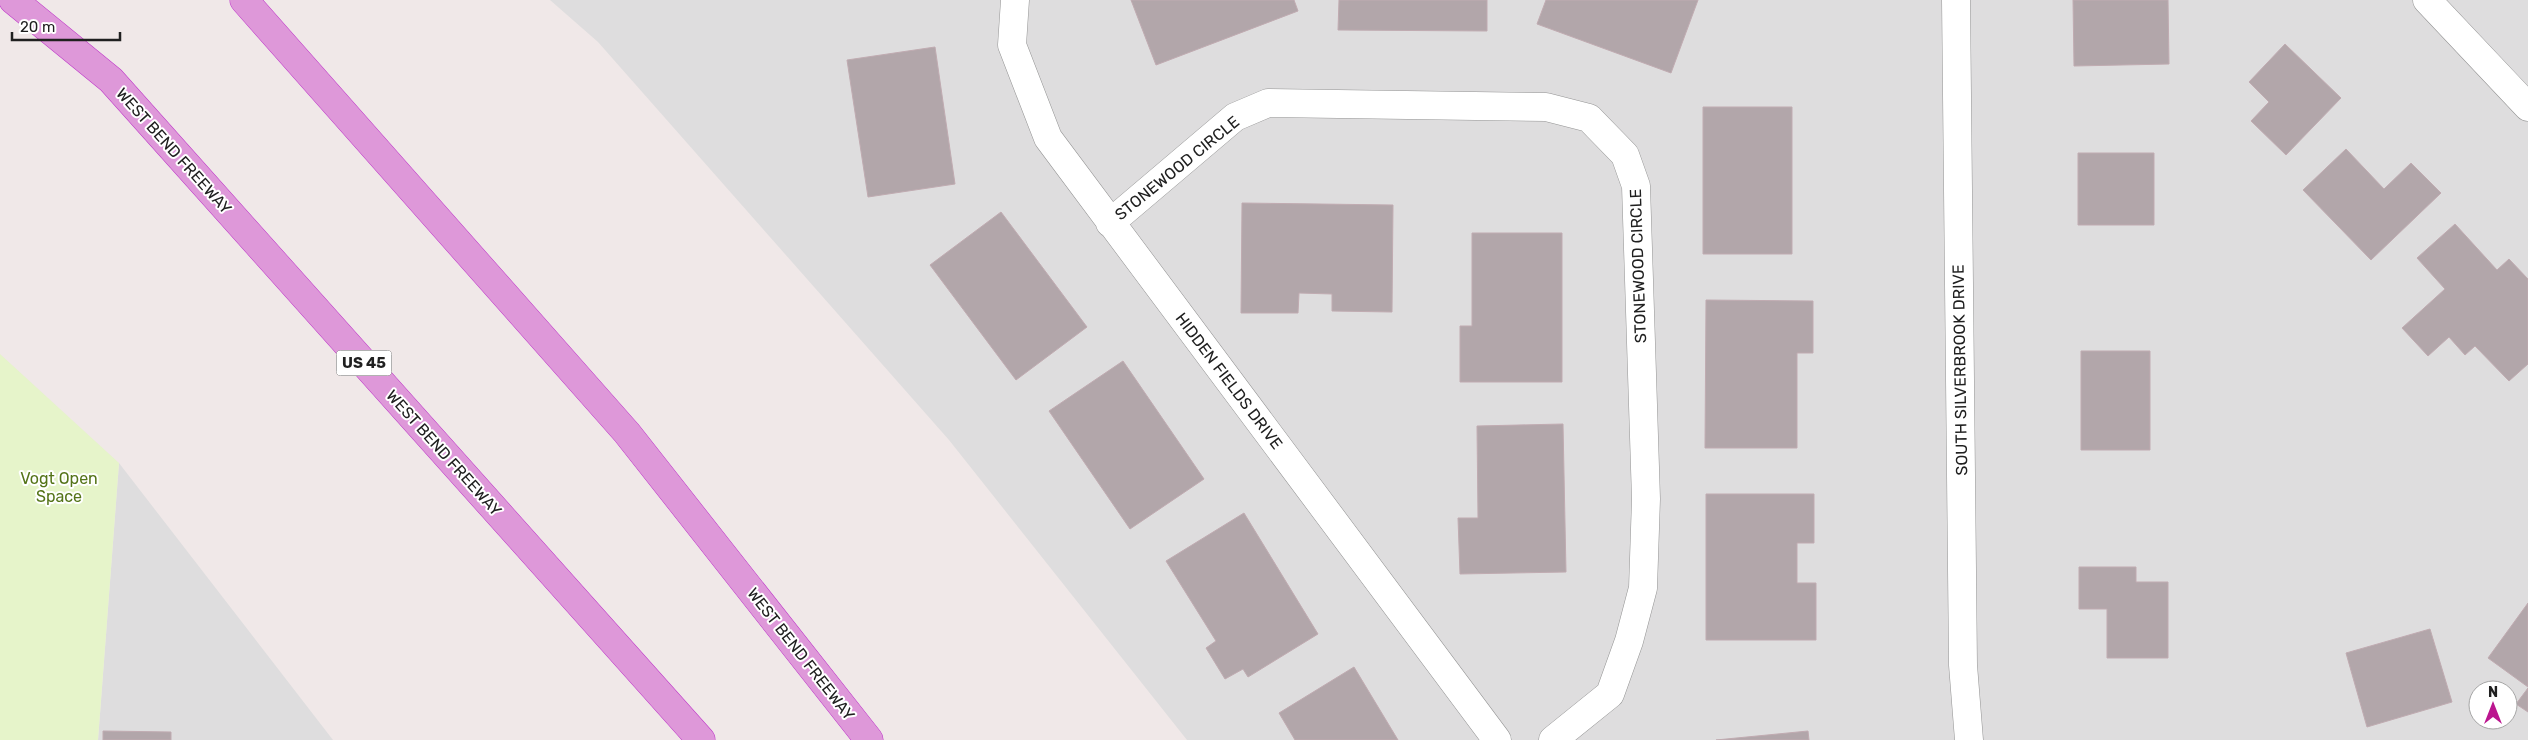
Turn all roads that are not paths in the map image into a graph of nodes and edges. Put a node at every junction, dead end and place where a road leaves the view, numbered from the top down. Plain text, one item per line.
1 (13, 0) edge
2 (244, 0) edge
3 (1014, 0) edge
4 (1956, 0) edge
5 (2426, 0) edge
6 (2528, 107) edge
7 (1110, 223) junction
8 (701, 740) edge
9 (870, 740) edge
10 (1497, 740) edge
11 (1553, 740) edge
12 (1969, 740) edge

1 - 8 highway, WEST BEND FREEWAY / US 45
2 - 9 highway, WEST BEND FREEWAY
3 - 7 street, HIDDEN FIELDS DRIVE
4 - 12 street, SOUTH SILVERBROOK DRIVE
5 - 6 street
7 - 10 street, HIDDEN FIELDS DRIVE
7 - 11 street, STONEWOOD CIRCLE

